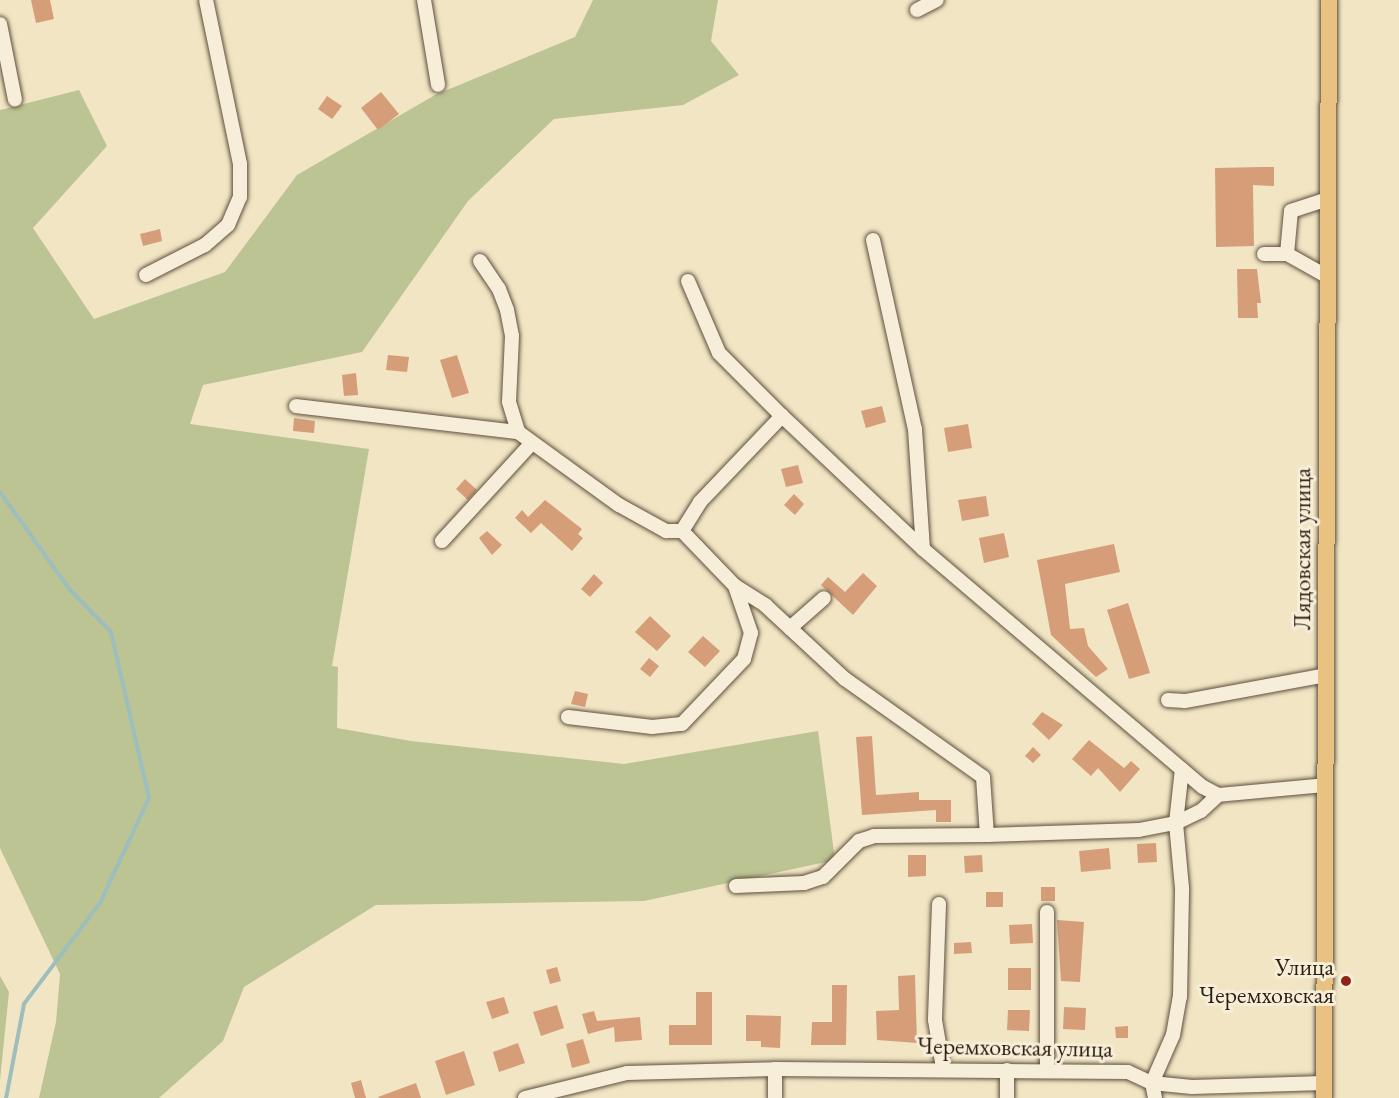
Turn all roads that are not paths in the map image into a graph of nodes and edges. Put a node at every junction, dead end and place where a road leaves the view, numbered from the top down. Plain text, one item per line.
1 (206, 0) edge
2 (424, 0) edge
3 (937, 0) edge
4 (1329, 0) edge
5 (917, 10) dead end
6 (0, 24) edge
7 (438, 85) dead end
8 (15, 100) dead end
9 (1328, 199) junction
10 (873, 240) dead end
11 (1264, 254) dead end
12 (1287, 254) junction
13 (480, 261) dead end
14 (146, 275) dead end
15 (1328, 277) junction
16 (688, 281) dead end
17 (296, 406) dead end
18 (782, 416) junction
19 (518, 432) junction
20 (531, 444) junction
21 (682, 531) junction
22 (442, 541) dead end
23 (923, 549) junction
24 (735, 586) junction
25 (824, 598) dead end
26 (790, 628) junction
27 (1326, 675) junction
28 (1168, 700) dead end
29 (568, 717) dead end
30 (1182, 769) junction
31 (1326, 785) junction
32 (1218, 795) junction
33 (1176, 823) junction
34 (987, 835) junction
35 (736, 886) dead end
36 (939, 904) dead end
37 (1047, 912) dead end
38 (944, 1068) junction
39 (775, 1069) junction
40 (1047, 1069) junction
41 (1007, 1070) junction
42 (1152, 1083) junction
43 (1324, 1090) edge
44 (525, 1098) edge
45 (775, 1098) edge
46 (1007, 1098) edge
47 (1155, 1098) edge

1 - 14 street
2 - 7 street
3 - 5 street
4 - 9 main road, Лядовская улица
6 - 8 street
9 - 12 street
9 - 15 main road, Лядовская улица
10 - 23 street
11 - 12 street
12 - 15 street
13 - 19 street
15 - 27 main road, Лядовская улица
16 - 18 street
17 - 19 street
18 - 21 street
18 - 23 street
19 - 20 street
20 - 21 street
20 - 22 street
21 - 24 street
23 - 30 street
24 - 26 street
24 - 29 street
25 - 26 street
26 - 34 street
27 - 28 street
27 - 31 main road, Лядовская улица
30 - 32 street
30 - 33 street
31 - 32 street
31 - 43 main road, Лядовская улица
32 - 33 street
33 - 34 street
33 - 42 street
34 - 35 street
36 - 38 street
37 - 40 street
38 - 39 street, Черемховская улица
38 - 41 street, Черемховская улица
39 - 44 street, Черемховская улица
39 - 45 street
40 - 41 street, Черемховская улица
40 - 42 street, Черемховская улица
41 - 46 street
42 - 43 street, Черемховская улица
42 - 47 street

